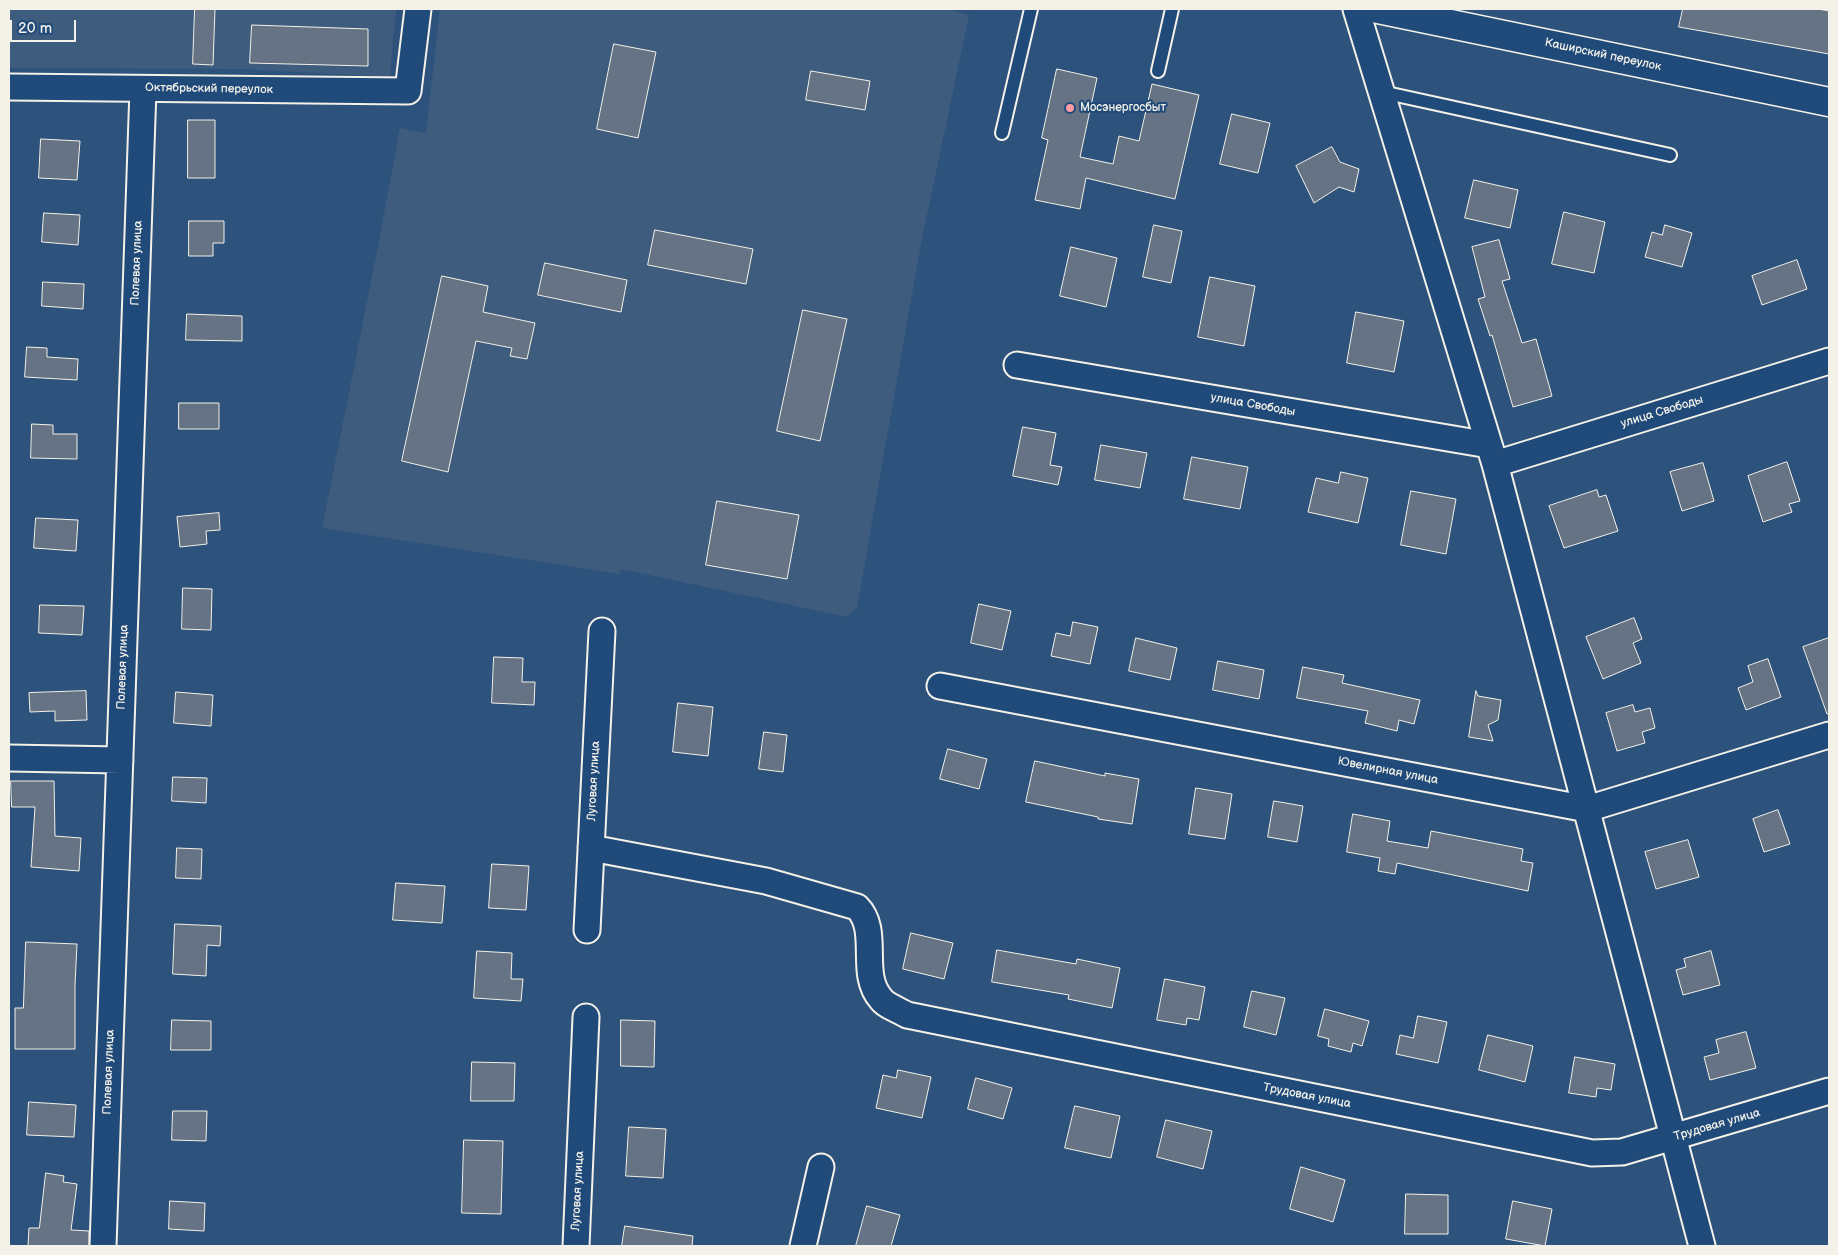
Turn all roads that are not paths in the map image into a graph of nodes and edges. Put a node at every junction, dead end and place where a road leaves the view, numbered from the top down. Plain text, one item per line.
1 (418, 9) edge
2 (1031, 9) edge
3 (1172, 9) edge
4 (1356, 9) edge
5 (1378, 9) edge
6 (1158, 71) dead end
7 (9, 87) edge
8 (143, 88) junction
9 (1382, 92) junction
10 (1829, 102) edge
11 (1002, 133) dead end
12 (1670, 155) dead end
13 (1829, 361) edge
14 (1018, 365) dead end
15 (1492, 454) junction
16 (602, 631) dead end
17 (940, 686) dead end
18 (1829, 735) edge
19 (9, 758) edge
20 (120, 760) junction
21 (1587, 809) junction
22 (591, 848) junction
23 (587, 930) dead end
24 (586, 1017) dead end
25 (1829, 1091) edge
26 (1675, 1137) junction
27 (821, 1167) dead end
28 (103, 1246) edge
29 (576, 1246) edge
30 (802, 1246) edge
31 (1702, 1246) edge

1 - 8 street, Октябрьский переулок
2 - 11 lane
3 - 6 lane
4 - 9 street
5 - 10 main road, Каширский переулок
7 - 8 street, Октябрьский переулок
8 - 20 street, Полевая улица
9 - 12 lane
9 - 15 street
13 - 15 street, улица Свободы
14 - 15 street, улица Свободы
15 - 21 street
16 - 22 street, Луговая улица
17 - 21 street, Ювелирная улица
18 - 21 street, Ювелирная улица
19 - 20 street
20 - 28 street, Полевая улица
21 - 26 street
22 - 23 street, Луговая улица
22 - 26 street, Трудовая улица
24 - 29 street, Луговая улица
25 - 26 street, Трудовая улица
26 - 31 street
27 - 30 street

